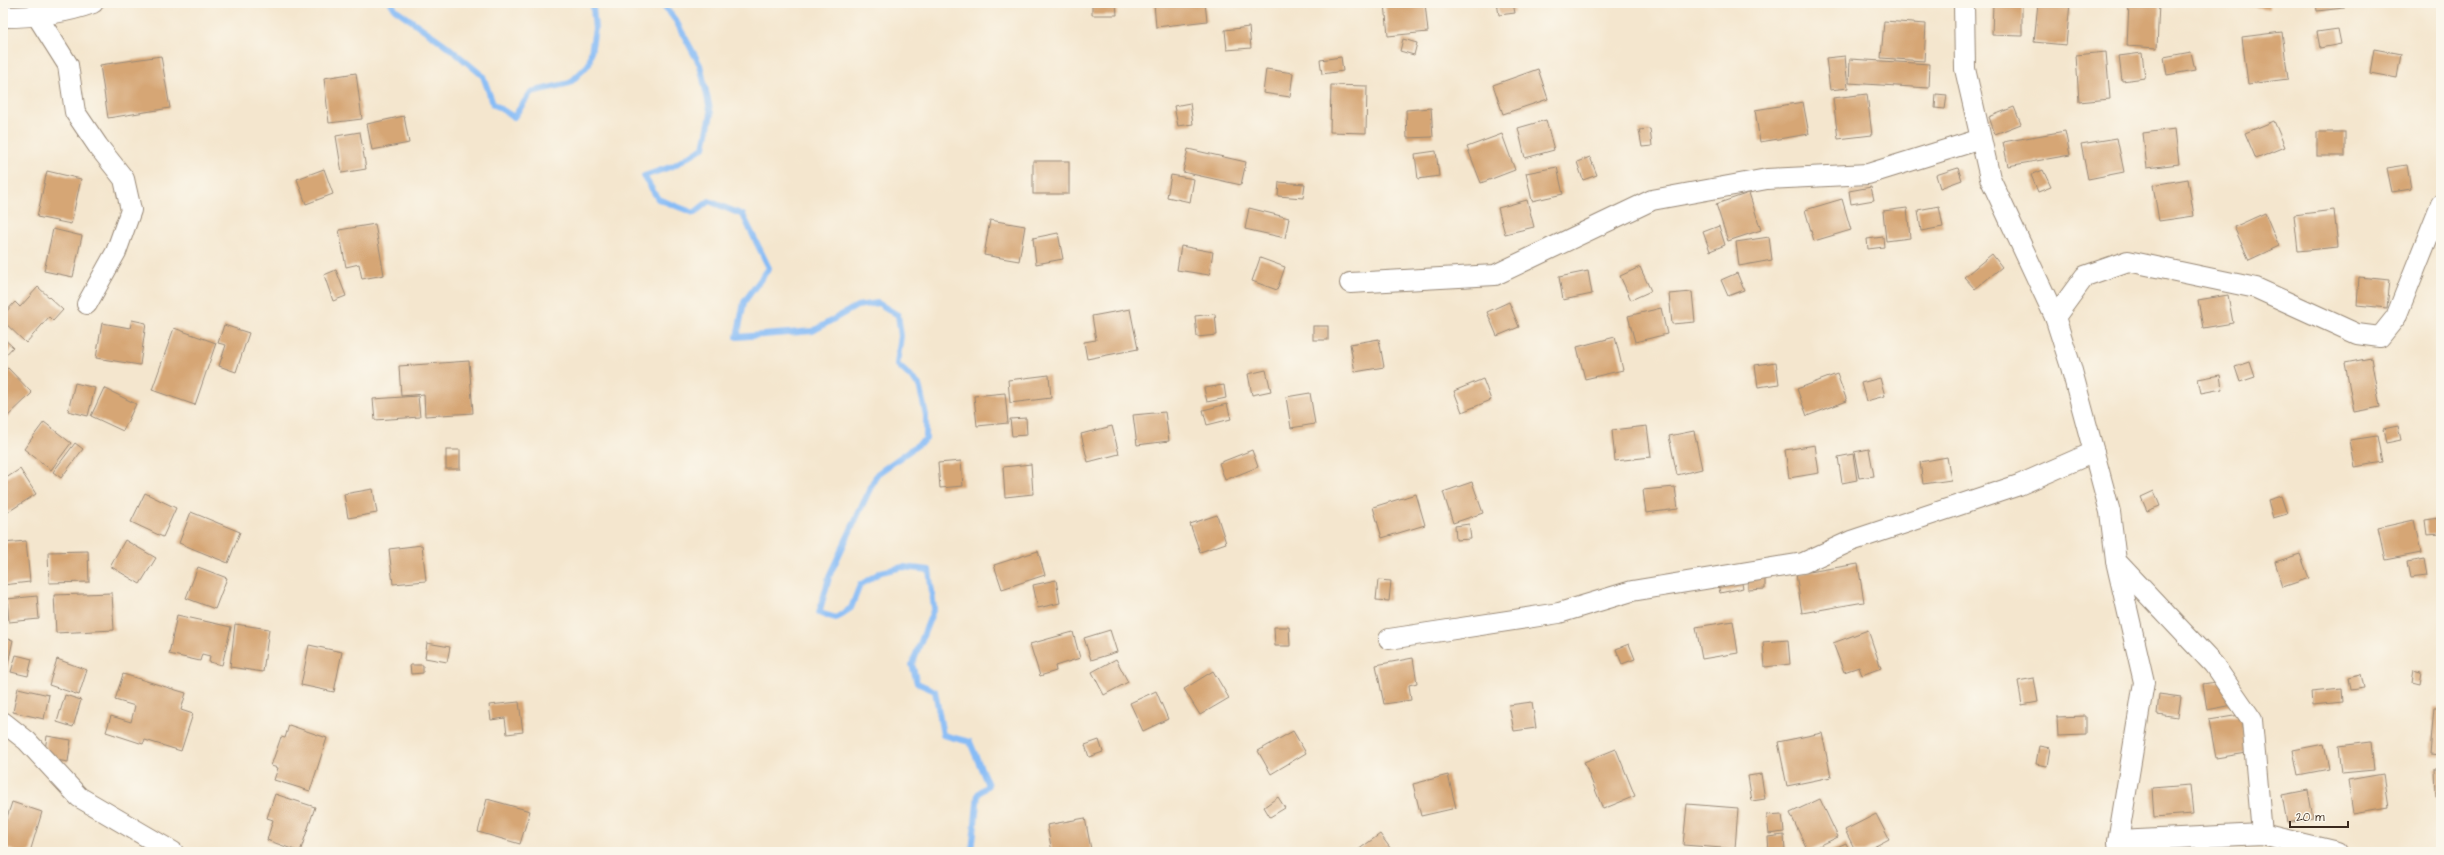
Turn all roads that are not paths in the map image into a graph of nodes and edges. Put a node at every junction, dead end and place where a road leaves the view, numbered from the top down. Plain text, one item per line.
1 (93, 3) edge
2 (1964, 3) edge
3 (37, 16) junction
4 (3, 17) edge
5 (1981, 139) junction
6 (2441, 204) edge
7 (1350, 284) dead end
8 (87, 304) dead end
9 (2055, 316) junction
10 (2094, 452) junction
11 (2116, 561) junction
12 (1389, 639) dead end
13 (3, 722) edge
14 (2262, 834) junction
15 (2118, 846) edge
16 (173, 852) edge
17 (2337, 852) edge

1 - 3 street
2 - 5 street
3 - 4 street
3 - 8 street
5 - 7 street
5 - 9 street
6 - 9 street
9 - 10 street
10 - 11 street
10 - 12 street
11 - 14 street
11 - 15 street
13 - 16 street
14 - 15 street
14 - 17 street

